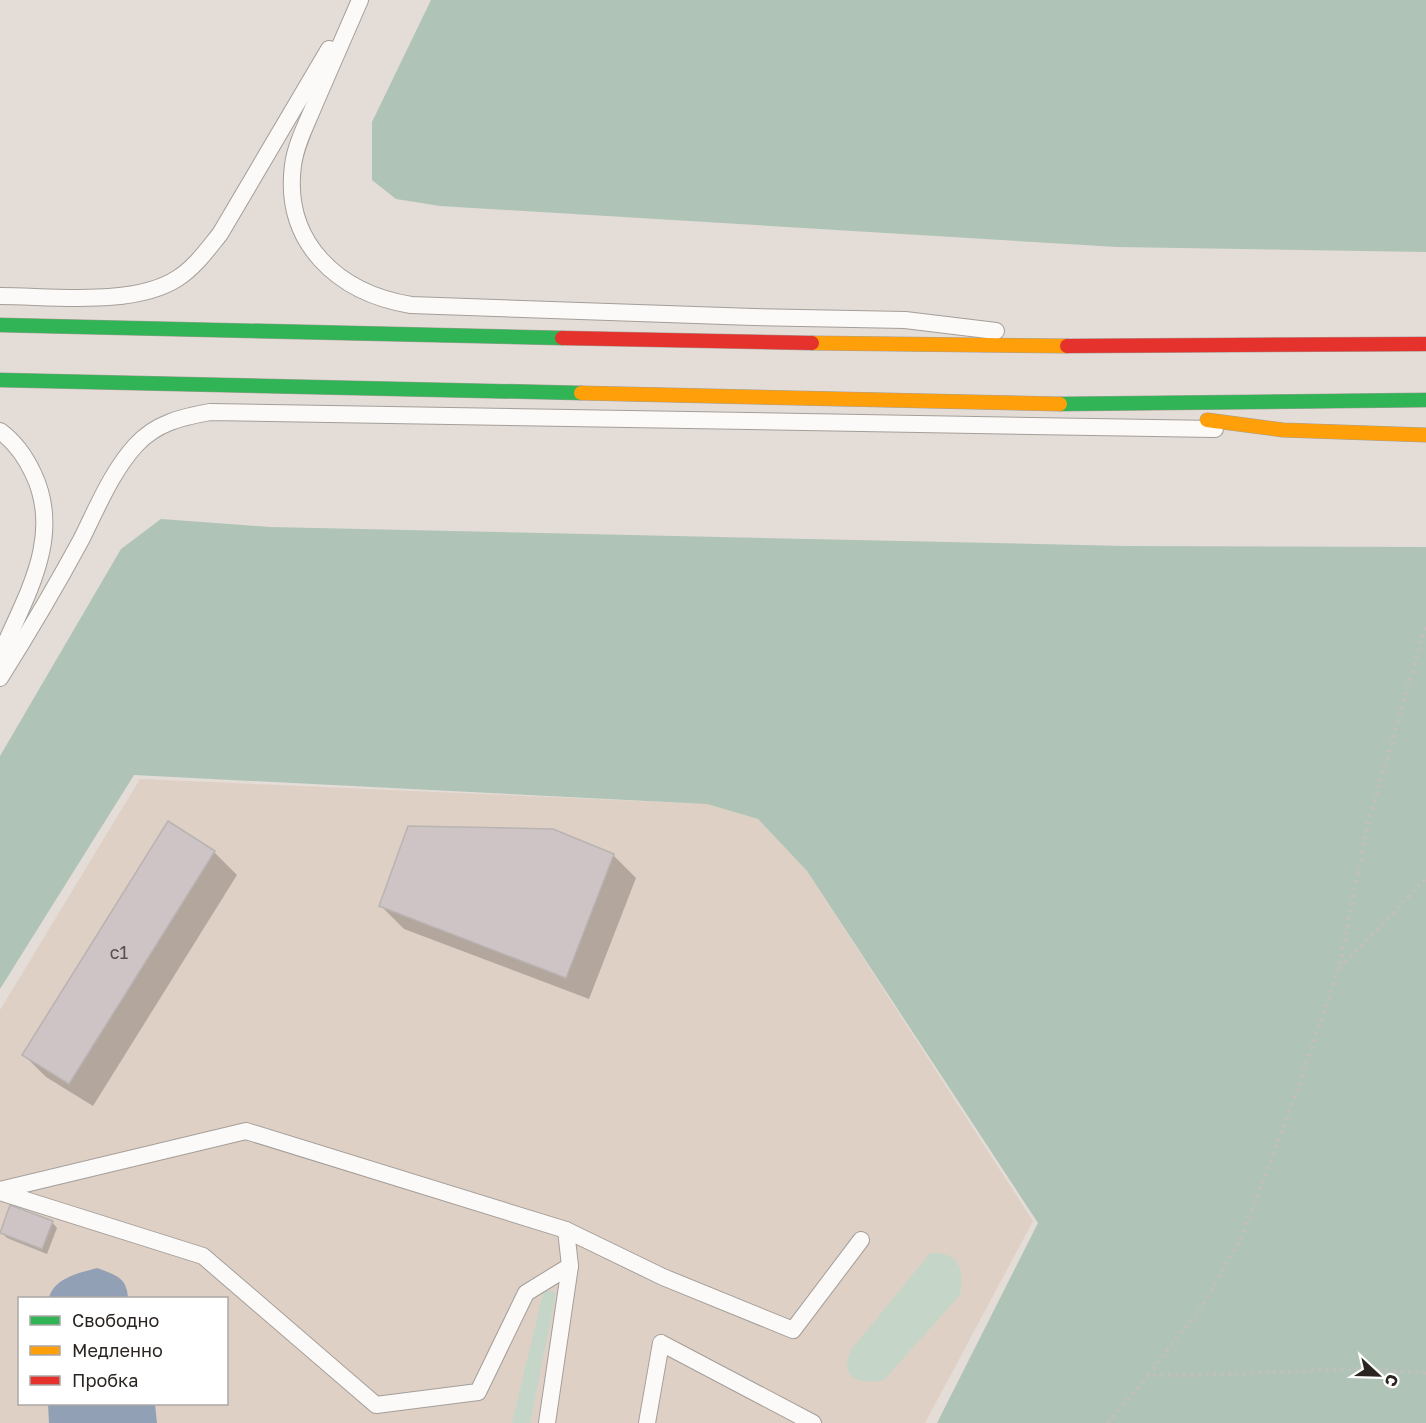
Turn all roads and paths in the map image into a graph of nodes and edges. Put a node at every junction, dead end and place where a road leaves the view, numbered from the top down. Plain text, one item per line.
1 (360, 0) edge
2 (0, 296) edge
3 (0, 325) edge
4 (1426, 344) edge
5 (1125, 347) junction
6 (0, 380) edge
7 (879, 399) junction
8 (1426, 400) edge
9 (1074, 404) junction
10 (707, 421) junction
11 (1283, 430) junction
12 (0, 431) edge
13 (1426, 435) edge
14 (1426, 625) edge
15 (0, 656) edge
16 (0, 678) edge
17 (1426, 878) edge
18 (1339, 968) junction
19 (0, 1191) edge
20 (566, 1230) junction
21 (861, 1240) dead end
22 (570, 1266) junction
23 (1426, 1373) edge
24 (1148, 1375) junction
25 (808, 1422) edge
26 (547, 1423) edge
27 (647, 1423) edge
28 (1108, 1423) edge

1 - 2 lane
1 - 5 lane
3 - 5 highway
4 - 5 highway
6 - 7 highway
7 - 9 highway
7 - 10 lane
8 - 9 highway
9 - 11 highway
10 - 11 lane
10 - 16 lane
11 - 13 highway
12 - 15 lane
14 - 18 path
17 - 18 path
18 - 24 path
19 - 20 lane
19 - 22 lane
20 - 21 lane
20 - 22 lane
22 - 26 lane
23 - 24 path
24 - 28 path
25 - 27 lane

